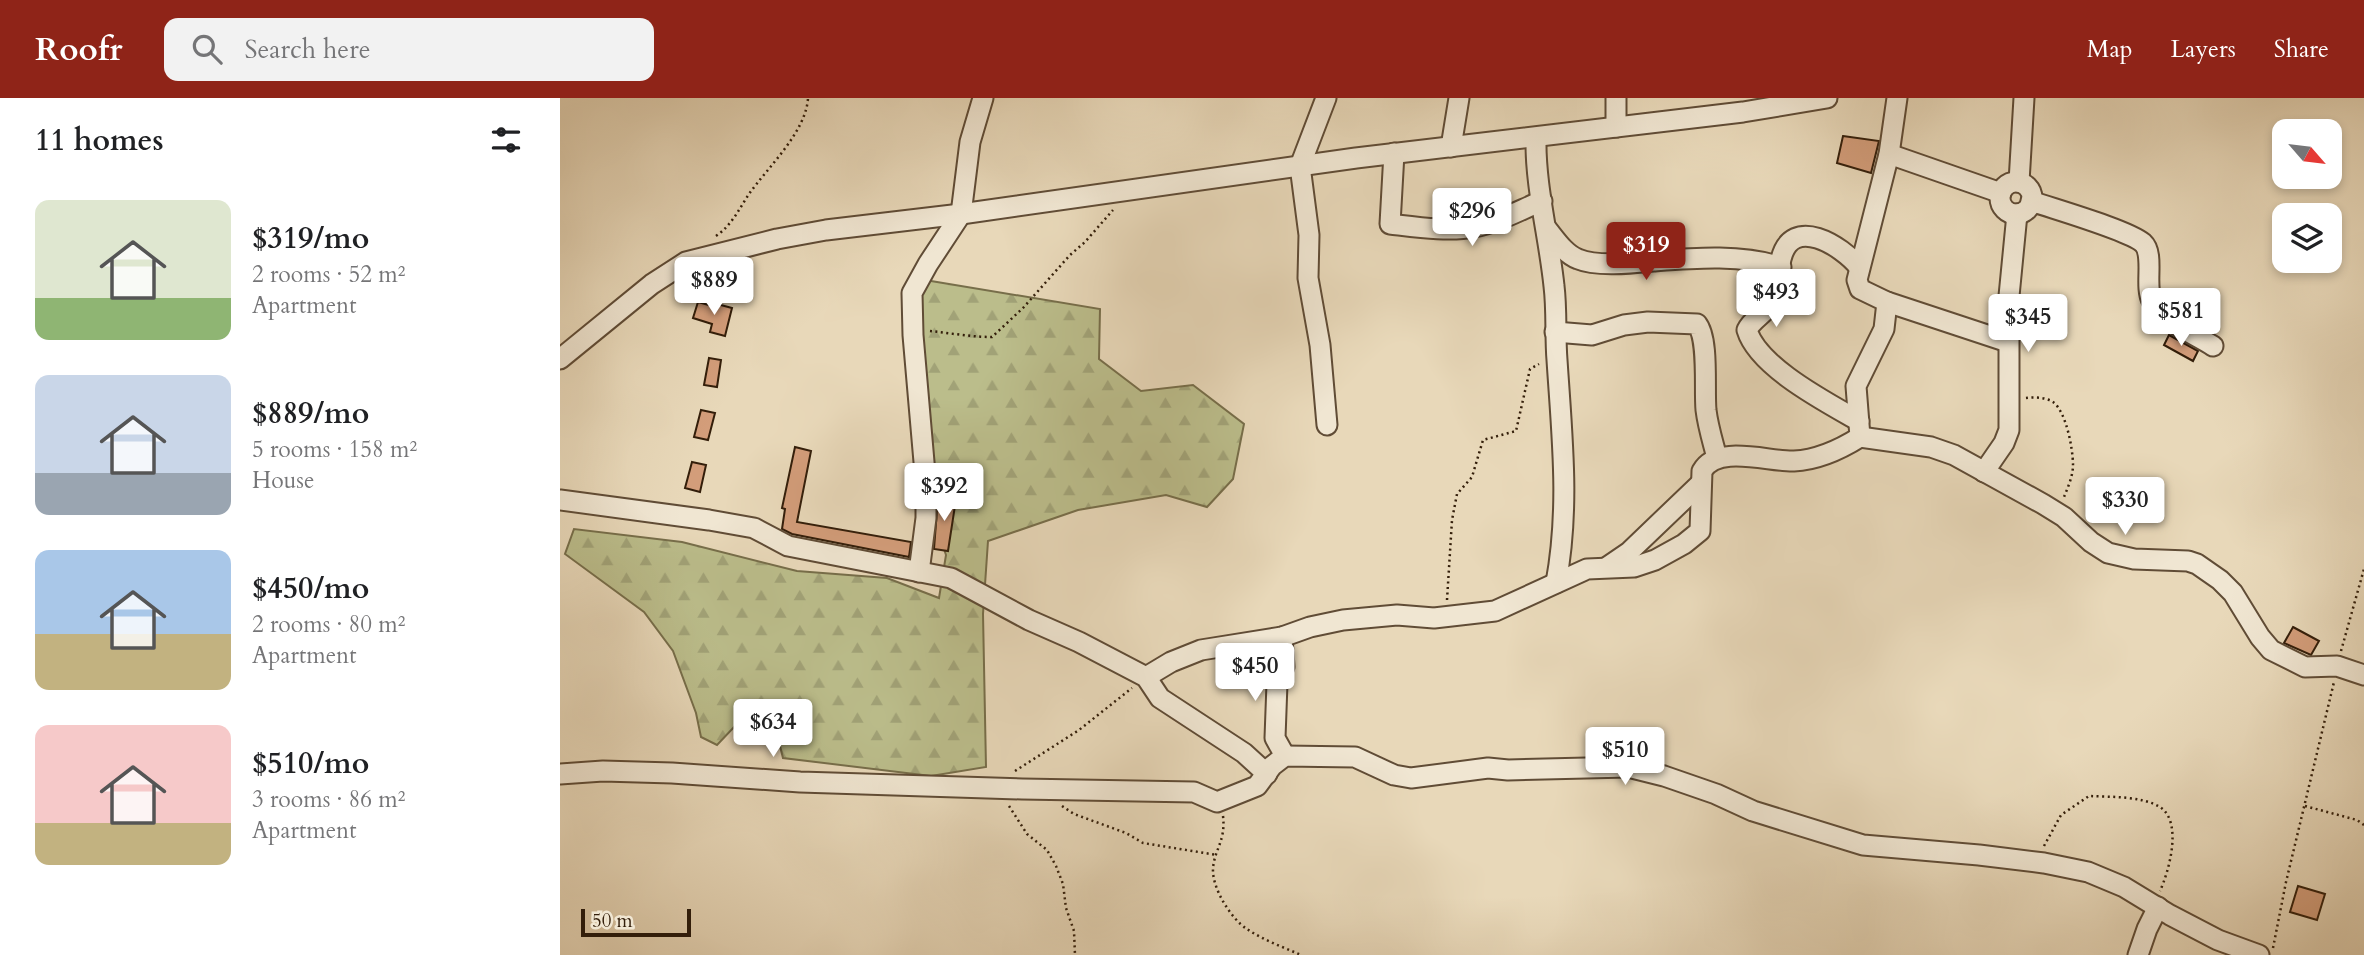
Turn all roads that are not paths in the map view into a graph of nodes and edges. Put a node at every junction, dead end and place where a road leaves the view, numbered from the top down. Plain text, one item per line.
1 (984, 98) edge
2 (1326, 98) edge
3 (1459, 98) edge
4 (1616, 98) edge
5 (1827, 98) edge
6 (1897, 98) edge
7 (2024, 98) edge
8 (1807, 101) edge
9 (1616, 127) junction
10 (1536, 138) junction
11 (1451, 147) junction
12 (1394, 153) junction
13 (1889, 154) junction
14 (1300, 166) junction
15 (2019, 181) junction
16 (2001, 193) junction
17 (1542, 201) junction
18 (2024, 207) junction
19 (961, 214) junction
20 (1547, 229) junction
21 (1781, 267) junction
22 (1859, 267) junction
23 (1887, 303) junction
24 (1555, 337) junction
25 (2008, 342) junction
26 (2213, 346) dead end
27 (560, 359) edge
28 (1327, 425) dead end
29 (1859, 429) junction
30 (1717, 458) junction
31 (1984, 472) junction
32 (1701, 482) junction
33 (560, 500) edge
34 (1606, 568) junction
35 (919, 572) junction
36 (1556, 583) junction
37 (1282, 637) junction
38 (2364, 675) edge
39 (1146, 677) junction
40 (1285, 756) junction
41 (560, 774) edge
42 (1267, 774) junction
43 (2156, 906) junction
44 (2138, 955) edge
45 (2259, 955) edge

1 - 19 street
2 - 14 street
3 - 11 street
4 - 9 street
5 - 8 street
6 - 13 street
7 - 15 street
8 - 9 street
9 - 10 street
10 - 11 street
10 - 17 street
11 - 12 street
12 - 14 street
12 - 17 street
13 - 16 street
13 - 22 street
14 - 19 street
14 - 28 street
15 - 16 street
15 - 18 street
16 - 18 street
17 - 20 street
18 - 25 street
18 - 26 street
19 - 27 street
19 - 35 street
20 - 21 street
20 - 24 street
21 - 22 street
21 - 29 street
22 - 23 street
23 - 25 street
23 - 29 street
24 - 30 street
24 - 36 street
25 - 31 street
29 - 30 street
29 - 31 street
30 - 32 street
31 - 38 street
32 - 34 street
32 - 34 street
33 - 35 street
34 - 36 street
35 - 39 street
36 - 37 street
37 - 39 street
37 - 40 street
39 - 42 street
40 - 42 street
40 - 43 street
41 - 42 street
43 - 44 street
43 - 45 street

